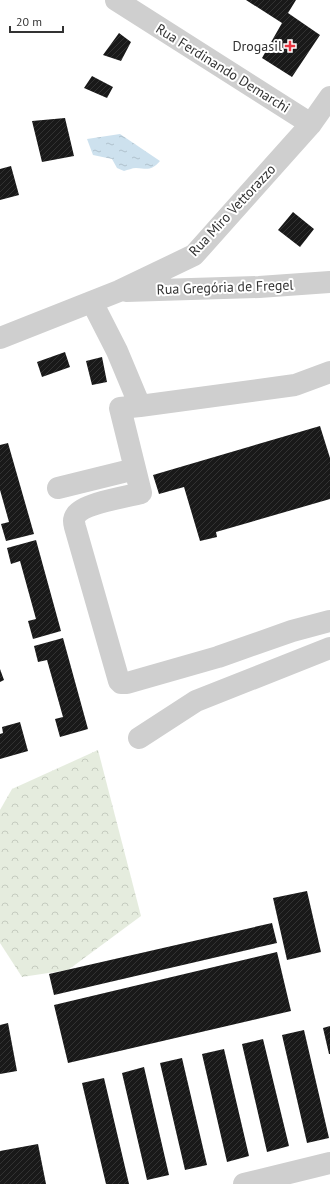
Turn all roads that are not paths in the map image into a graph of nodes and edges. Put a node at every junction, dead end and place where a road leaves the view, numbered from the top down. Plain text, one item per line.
1 (116, 0) edge
2 (330, 97) edge
3 (311, 124) junction
4 (330, 282) edge
5 (119, 291) junction
6 (92, 302) junction
7 (0, 338) edge
8 (329, 377) edge
9 (140, 406) junction
10 (135, 469) junction
11 (58, 488) dead end
12 (330, 621) edge
13 (330, 648) edge
14 (139, 738) dead end
15 (330, 1163) edge
16 (244, 1184) edge

1 - 3 street, Rua Ferdinando Demarchi
2 - 3 street, Rua Miro Vettorazzo
3 - 5 street, Rua Miro Vettorazzo
4 - 5 street, Rua Gregória de Fregel
5 - 6 street, Rua Miro Vettorazzo
6 - 7 street, Rua Miro Vettorazzo
6 - 9 street
8 - 9 street
9 - 10 street
10 - 11 street
10 - 12 street
13 - 14 street
15 - 16 street

